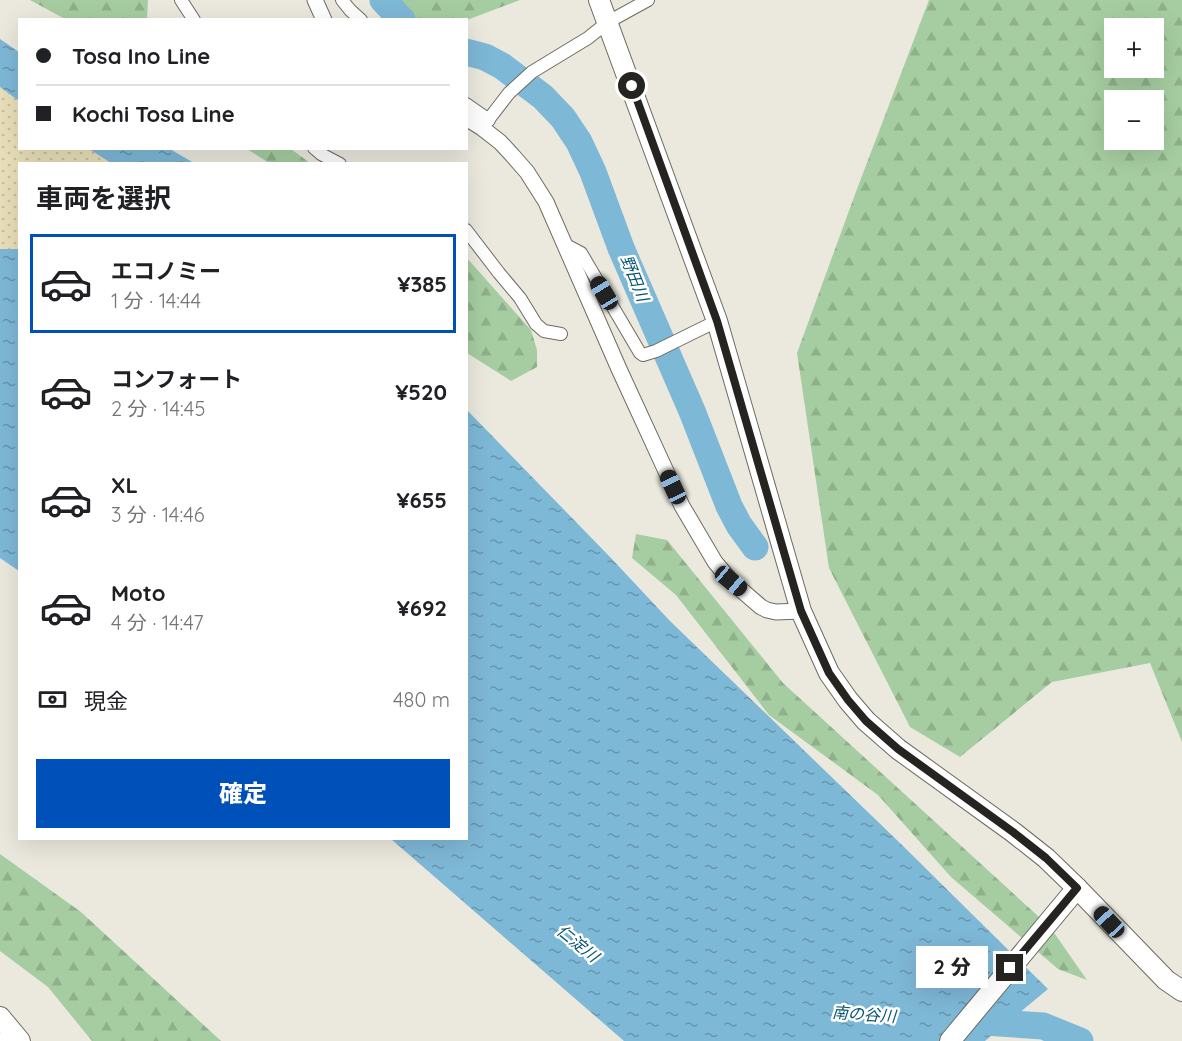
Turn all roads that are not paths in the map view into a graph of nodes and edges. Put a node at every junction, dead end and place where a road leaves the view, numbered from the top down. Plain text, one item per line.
1 (181, 0) edge
2 (315, 0) edge
3 (342, 0) edge
4 (600, 0) edge
5 (648, 0) edge
6 (193, 18) edge
7 (323, 18) edge
8 (359, 18) edge
9 (608, 22) junction
10 (468, 106) edge
11 (468, 119) edge
12 (486, 124) junction
13 (316, 150) edge
14 (336, 162) edge
15 (468, 233) edge
16 (564, 244) junction
17 (717, 321) junction
18 (561, 334) dead end
19 (801, 611) junction
20 (1077, 888) junction
21 (1182, 991) edge
22 (0, 1017) edge
23 (20, 1041) edge
24 (950, 1041) edge

1 - 6 street
2 - 7 street
3 - 8 street
4 - 9 main road
5 - 9 street
9 - 12 street
9 - 17 main road
10 - 12 street
11 - 12 street
12 - 16 street
13 - 14 street
15 - 18 street
16 - 17 street
16 - 19 street
17 - 19 main road
19 - 20 main road
20 - 21 main road
20 - 24 main road
22 - 23 main road

